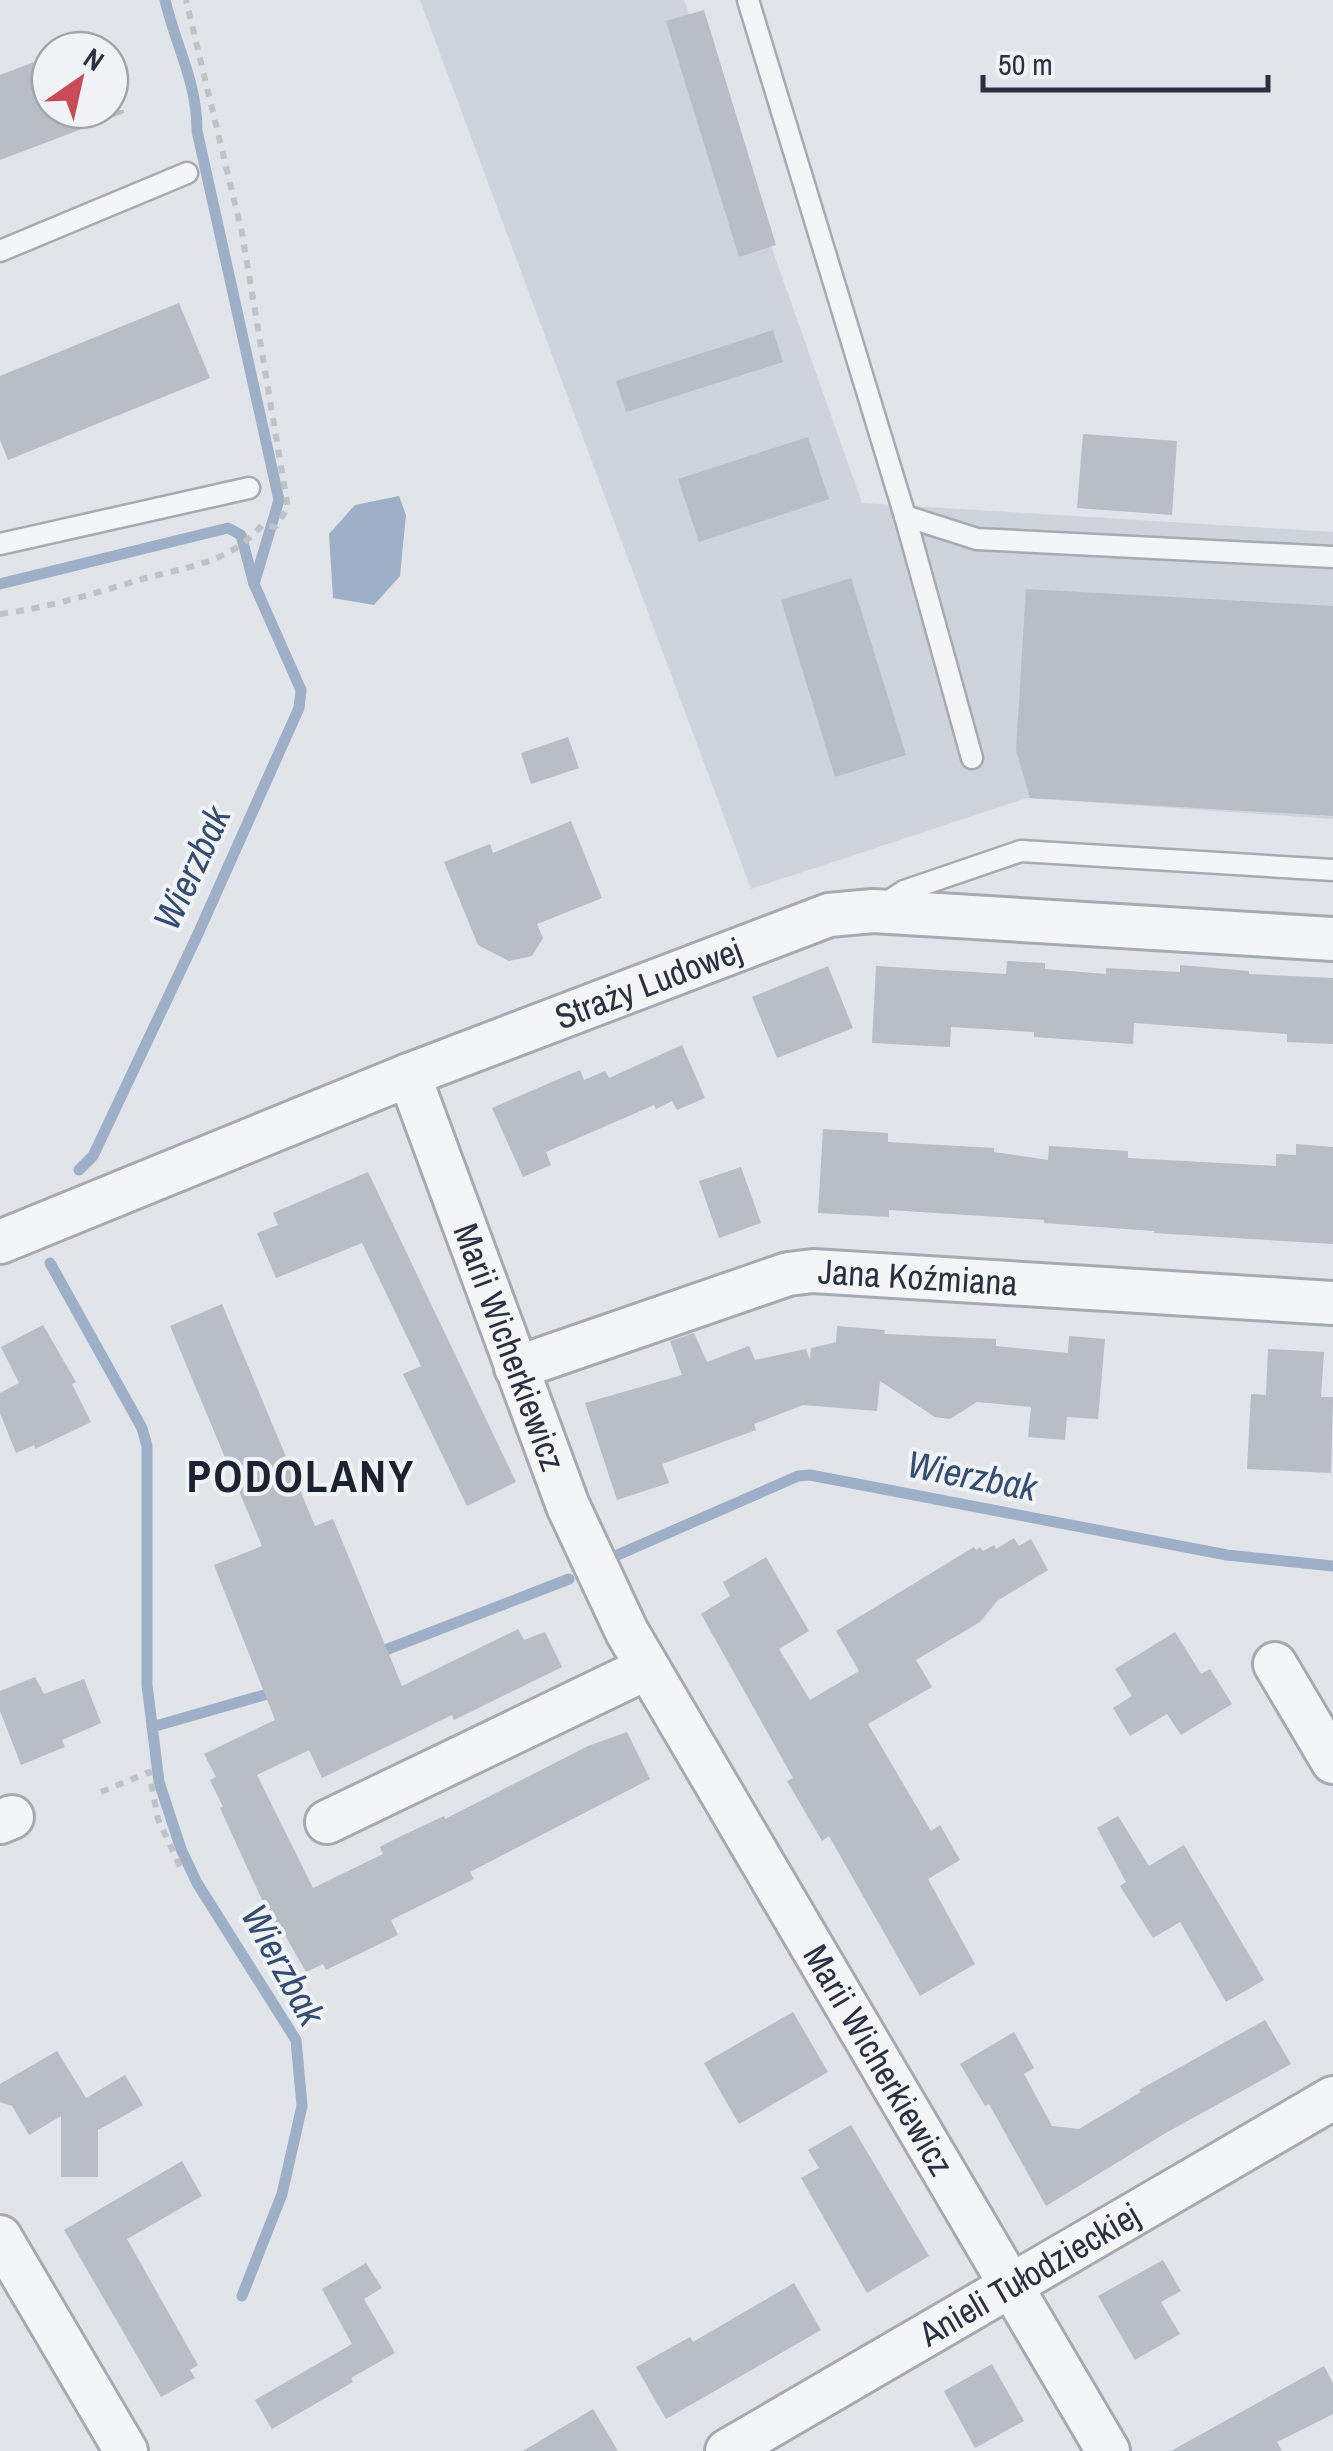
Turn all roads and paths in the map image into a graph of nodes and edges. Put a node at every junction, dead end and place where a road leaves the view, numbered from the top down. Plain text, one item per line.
1 (186, 0) edge
2 (748, 0) edge
3 (186, 174) dead end
4 (0, 251) edge
5 (249, 488) dead end
6 (905, 516) junction
7 (0, 544) edge
8 (1333, 558) edge
9 (0, 614) edge
10 (972, 758) dead end
11 (1333, 870) edge
12 (873, 911) junction
13 (1333, 940) edge
14 (409, 1076) junction
15 (0, 1242) edge
16 (1333, 1303) edge
17 (516, 1368) junction
18 (1275, 1664) dead end
19 (647, 1668) junction
20 (1333, 1762) edge
21 (101, 1792) dead end
22 (327, 1822) dead end
23 (181, 1869) dead end
24 (1333, 2098) edge
25 (0, 2237) edge
26 (1010, 2285) junction
27 (126, 2451) edge
28 (728, 2451) edge
29 (1108, 2451) edge

1 - 9 path
2 - 6 lane
3 - 4 lane
5 - 7 lane
6 - 8 lane
6 - 10 lane
11 - 12 lane
12 - 13 street, Straży Ludowej
12 - 14 street, Straży Ludowej
14 - 15 street, Straży Ludowej
14 - 17 street, Marii Wicherkiewicz
16 - 17 street, Jana Koźmiana
17 - 19 street, Marii Wicherkiewicz
18 - 20 street
19 - 22 street
19 - 26 street, Marii Wicherkiewicz
21 - 23 path
24 - 26 street, Anieli Tułodzieckiej
25 - 27 street
26 - 28 street, Anieli Tułodzieckiej
26 - 29 street, Marii Wicherkiewicz

